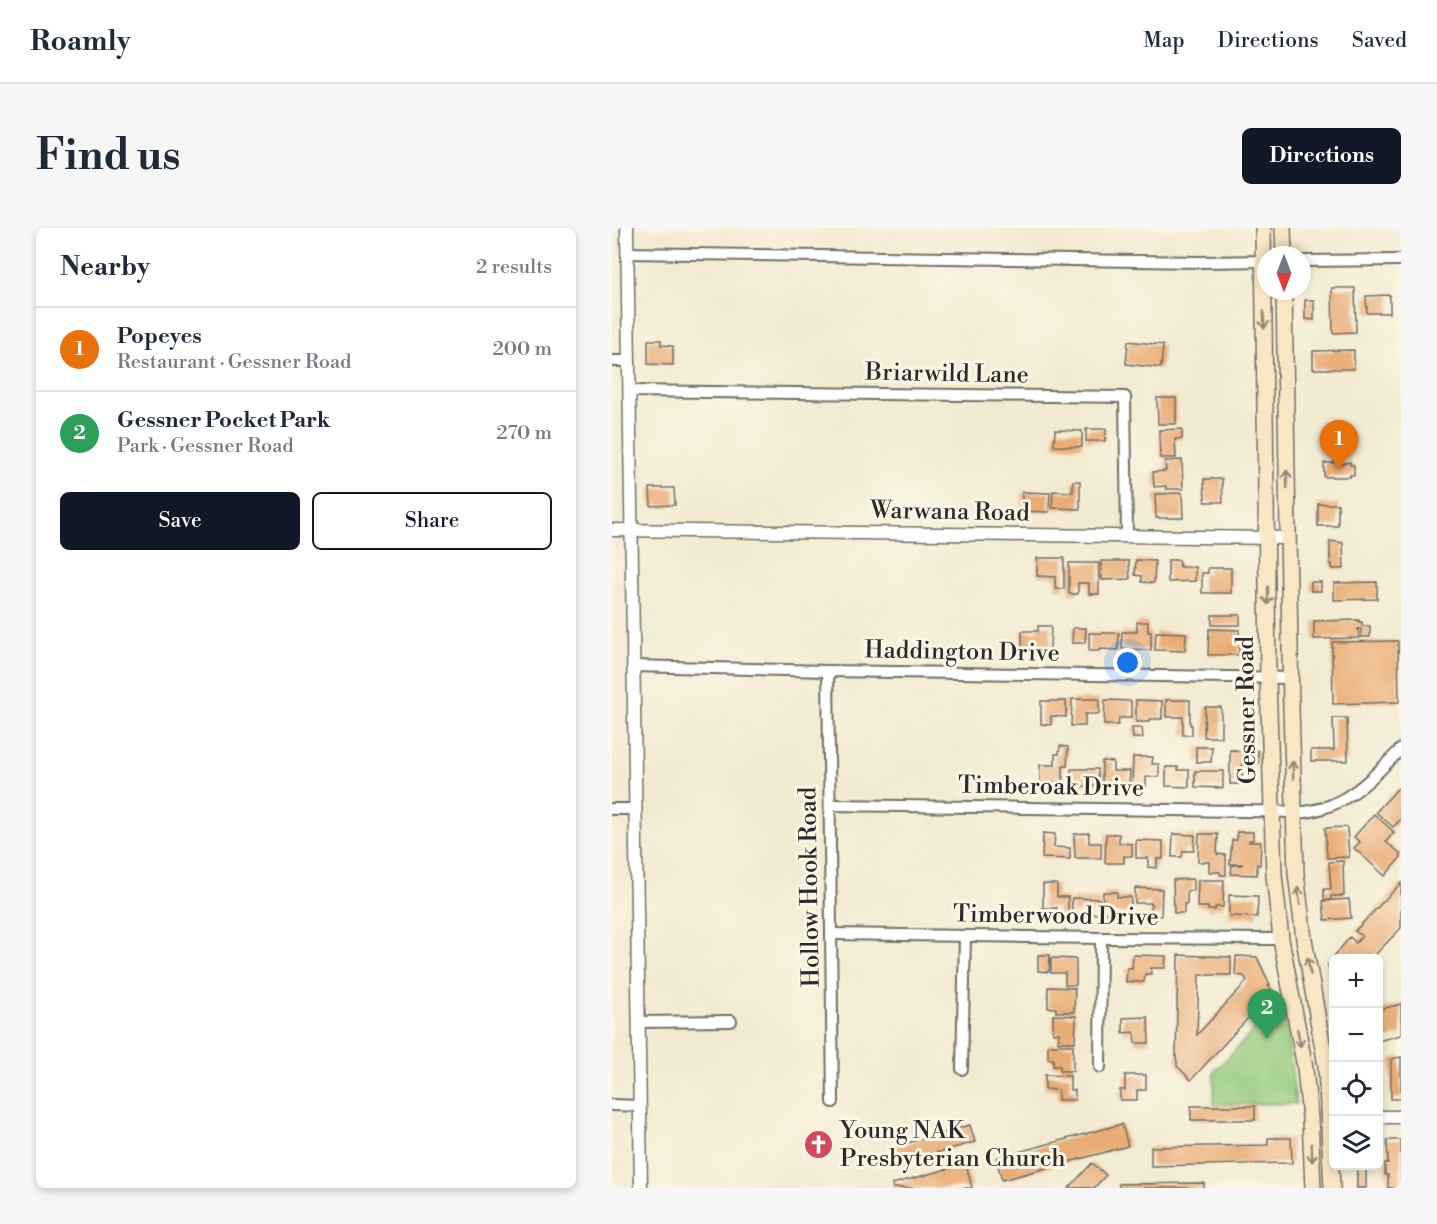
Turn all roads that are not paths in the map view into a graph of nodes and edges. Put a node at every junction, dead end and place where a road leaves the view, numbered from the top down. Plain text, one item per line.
1 (627, 228) edge
2 (1263, 228) edge
3 (1283, 228) edge
4 (1264, 246) edge
5 (1284, 246) edge
6 (628, 253) junction
7 (1401, 260) edge
8 (1257, 261) edge
9 (1311, 261) edge
10 (1265, 300) edge
11 (1284, 300) edge
12 (612, 361) edge
13 (629, 361) junction
14 (630, 391) junction
15 (612, 530) edge
16 (631, 530) junction
17 (1127, 536) junction
18 (1268, 537) junction
19 (1288, 538) junction
20 (633, 666) junction
21 (828, 672) junction
22 (1268, 678) junction
23 (1290, 678) junction
24 (1401, 748) edge
25 (830, 805) junction
26 (612, 809) edge
27 (635, 809) junction
28 (1272, 812) junction
29 (1294, 812) junction
30 (831, 934) junction
31 (965, 936) junction
32 (1101, 938) junction
33 (1281, 939) junction
34 (731, 1021) dead end
35 (638, 1022) junction
36 (1100, 1067) dead end
37 (962, 1069) dead end
38 (833, 1102) dead end
39 (612, 1105) edge
40 (639, 1106) junction
41 (1331, 1116) edge
42 (1383, 1117) edge
43 (1401, 1117) edge
44 (1310, 1118) junction
45 (1329, 1118) edge
46 (1332, 1170) edge
47 (640, 1188) edge
48 (1313, 1188) edge
49 (1332, 1188) edge

1 - 6 street
2 - 4 main road, Gessner Road
3 - 5 main road
6 - 8 street
6 - 13 street
7 - 9 street
10 -> 18 main road, Gessner Road
19 -> 11 main road, Gessner Road
12 - 13 street
13 - 14 street
14 - 16 street
14 - 17 street, Briarwild Lane
15 - 16 street, Warwana Road
16 - 17 street, Warwana Road
16 - 20 street
17 - 18 street, Warwana Road
18 - 19 street, Warwana Road
18 -> 22 main road, Gessner Road
19 - 23 main road, Gessner Road
20 - 21 street, Haddington Drive
20 - 27 street
21 - 22 street, Haddington Drive
21 - 25 street, Hollow Hook Road
22 - 23 street, Haddington Drive
22 - 28 main road, Gessner Road
29 -> 23 main road, Gessner Road
24 - 29 street, Timberoak Drive
25 - 28 street, Timberoak Drive
25 - 30 street, Hollow Hook Road
26 - 27 street
27 - 35 street
28 - 29 street, Timberoak Drive
28 - 33 main road, Gessner Road
41 -> 29 main road, Gessner Road
30 - 31 street, Timberwood Drive
30 - 38 street, Hollow Hook Road
31 - 32 street, Timberwood Drive
31 - 37 street
32 - 33 street, Timberwood Drive
32 - 36 street
33 -> 44 main road, Gessner Road
34 - 35 street
35 - 40 street
39 - 40 street
40 - 47 street
42 - 43 street
44 - 45 street
44 -> 48 main road, Gessner Road
46 - 49 main road, Gessner Road

